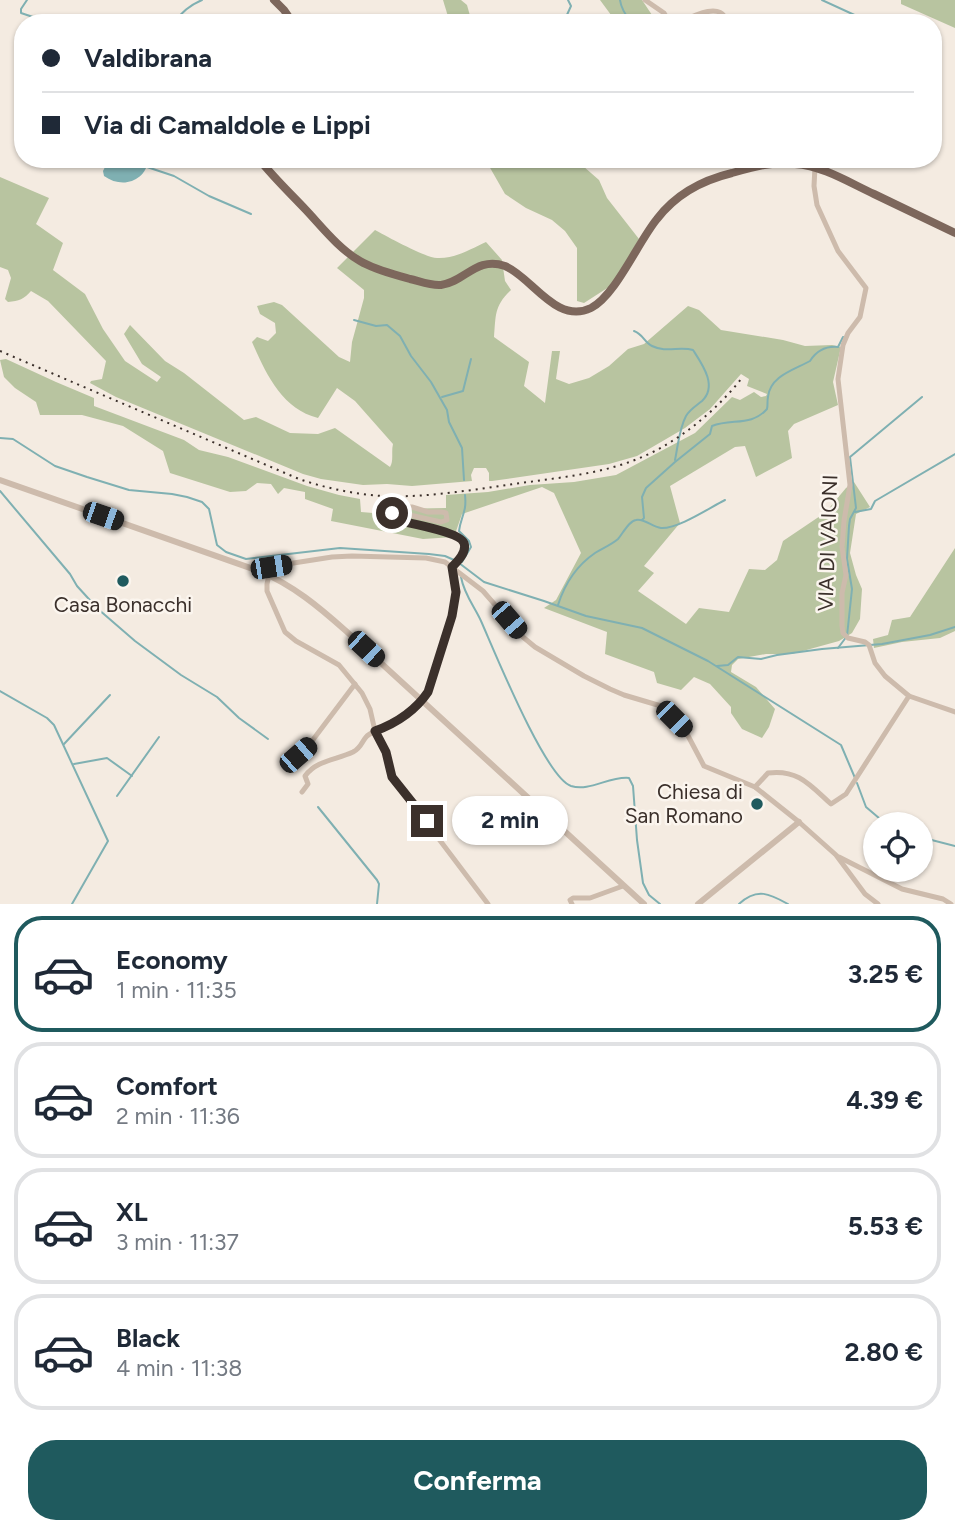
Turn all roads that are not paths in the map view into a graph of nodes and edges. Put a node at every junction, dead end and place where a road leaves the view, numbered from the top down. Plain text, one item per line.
1 (274, 0) edge
2 (645, 0) edge
3 (287, 14) edge
4 (665, 14) edge
5 (698, 14) edge
6 (726, 14) edge
7 (268, 168) edge
8 (751, 168) edge
9 (816, 168) edge
10 (822, 168) edge
11 (955, 233) edge
12 (0, 480) edge
13 (396, 507) dead end
14 (452, 567) junction
15 (259, 572) junction
16 (269, 575) junction
17 (355, 684) junction
18 (909, 696) junction
19 (422, 701) junction
20 (955, 712) edge
21 (375, 731) junction
22 (286, 765) dead end
23 (755, 787) junction
24 (302, 792) dead end
25 (799, 822) junction
26 (836, 855) junction
27 (623, 886) junction
28 (488, 904) edge
29 (572, 904) edge
30 (644, 904) edge
31 (698, 904) edge
32 (878, 904) edge
33 (951, 904) edge

1 - 3 main road
2 - 4 street
5 - 6 street
7 - 8 main road
9 - 18 street, VIA DI VAIONI
10 - 11 main road
12 - 15 street
13 - 14 street
14 - 15 street
14 - 19 street
14 - 23 street
15 - 16 street
16 - 17 street
16 - 19 street
17 - 21 street
17 - 22 street
18 - 20 street, VIA DI VAIONI
18 - 23 street
19 - 21 street
19 - 27 street
21 - 24 street
21 - 28 street
23 - 25 street
25 - 26 street
25 - 31 street
26 - 32 street
26 - 33 street
27 - 29 street
27 - 30 street

